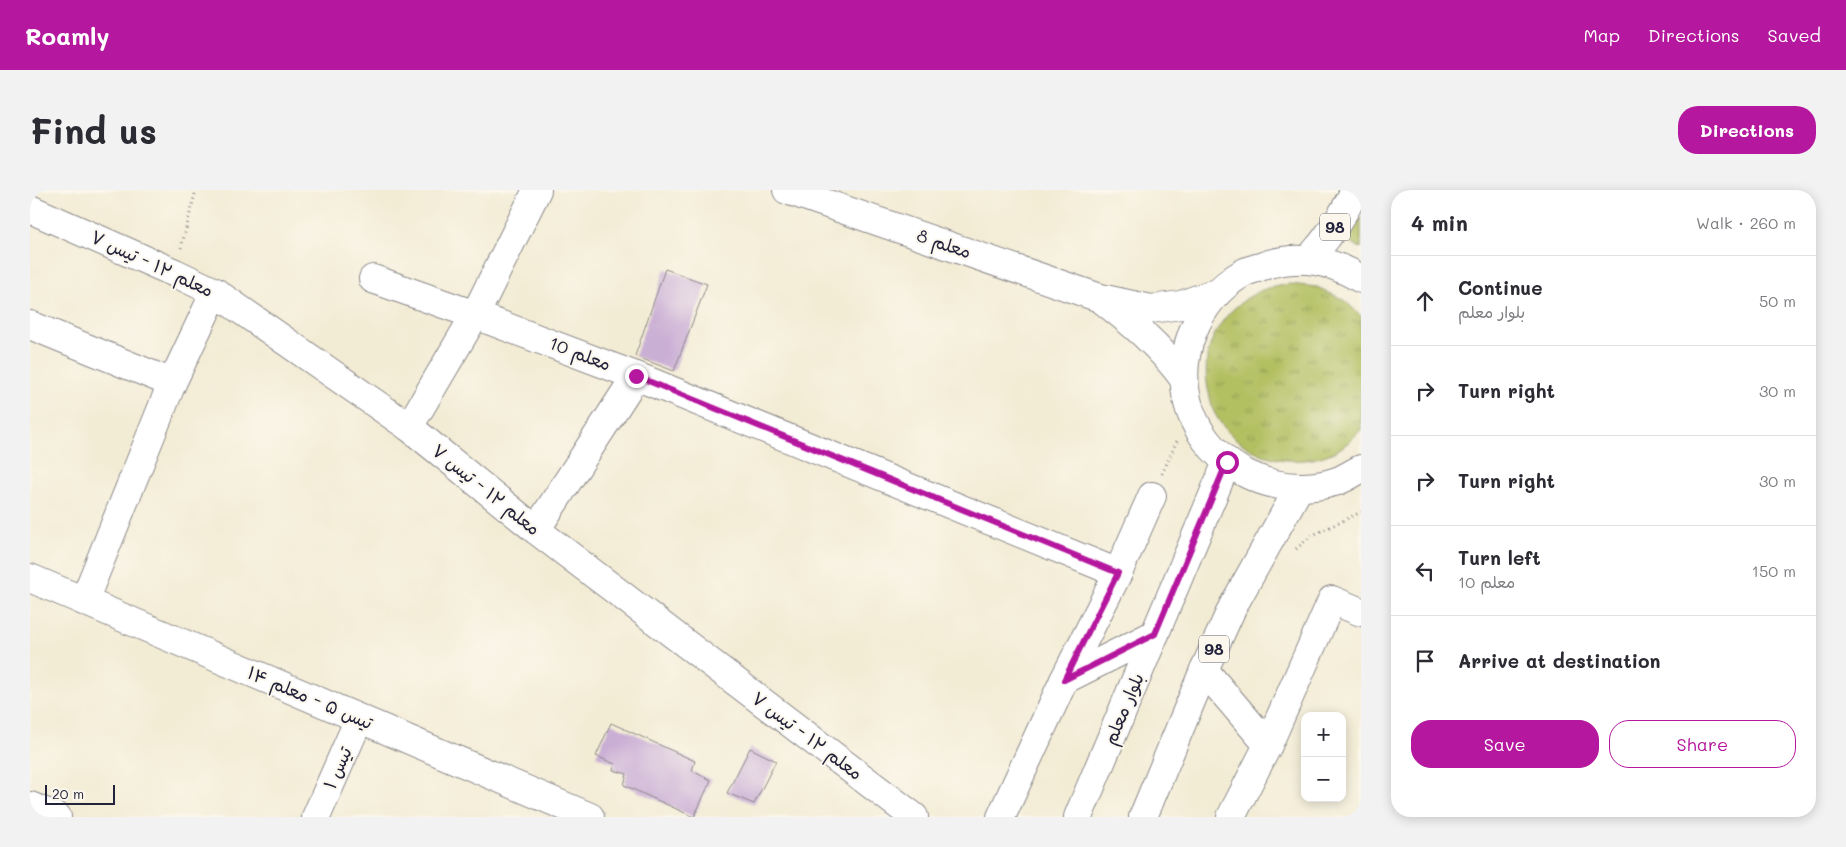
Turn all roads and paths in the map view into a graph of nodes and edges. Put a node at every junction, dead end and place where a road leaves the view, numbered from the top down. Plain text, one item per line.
1 (196, 190) edge
2 (537, 190) edge
3 (787, 190) edge
4 (1355, 190) edge
5 (30, 209) edge
6 (1309, 259) junction
7 (175, 273) junction
8 (372, 279) dead end
9 (1361, 279) edge
10 (215, 292) junction
11 (1218, 292) junction
12 (1100, 298) junction
13 (475, 315) junction
14 (30, 325) edge
15 (636, 376) junction
16 (1184, 379) junction
17 (172, 383) junction
18 (1190, 410) junction
19 (409, 427) junction
20 (1227, 462) junction
21 (1361, 469) edge
22 (1298, 488) junction
23 (1152, 496) joint
24 (1361, 512) edge
25 (536, 530) junction
26 (1291, 553) dead end
27 (1118, 573) junction
28 (30, 578) edge
29 (84, 601) junction
30 (1361, 612) edge
31 (1155, 634) junction
32 (1204, 670) junction
33 (1064, 680) junction
34 (359, 719) junction
35 (1268, 745) junction
36 (30, 806) edge
37 (58, 817) edge
38 (316, 817) edge
39 (590, 817) edge
40 (914, 817) edge
41 (1001, 817) edge
42 (1078, 817) edge
43 (1142, 817) edge
44 (1231, 817) edge

1 - 7 path
2 - 13 main road
3 - 12 main road, معلم 8
4 - 6 main road, 98
5 - 7 main road, معلم ۱۲ - تیس ۷
6 - 9 main road, 98
6 - 11 main road, 98
7 - 10 main road, معلم ۱۲ - تیس ۷
8 - 13 main road, معلم 10
10 - 17 main road
10 - 19 main road, معلم ۱۲ - تیس ۷
11 - 12 main road
11 - 16 main road, 98
12 - 16 main road
13 - 15 main road, معلم 10
13 - 19 main road
14 - 17 main road
15 - 25 main road
15 - 27 main road, معلم 10
16 - 18 main road, 98
17 - 29 main road
18 - 20 main road, 98
18 - 23 path
19 - 25 main road, معلم ۱۲ - تیس ۷
20 - 22 main road, 98
20 - 31 main road, بلوار معلم
21 - 22 main road, 98
22 - 32 main road, 98
23 - 27 main road
24 - 26 path
25 - 40 main road, معلم ۱۲ - تیس ۷
27 - 33 main road
28 - 29 main road, تیس ۵ - معلم ۱۴
29 - 34 main road, تیس ۵ - معلم ۱۴
30 - 35 main road
31 - 33 main road
31 - 42 main road, بلوار معلم
32 - 35 main road
32 - 43 main road, 98
33 - 41 main road
34 - 38 main road, تیس ۱
34 - 39 main road, تیس ۵ - معلم ۱۴
35 - 44 main road
36 - 37 main road

